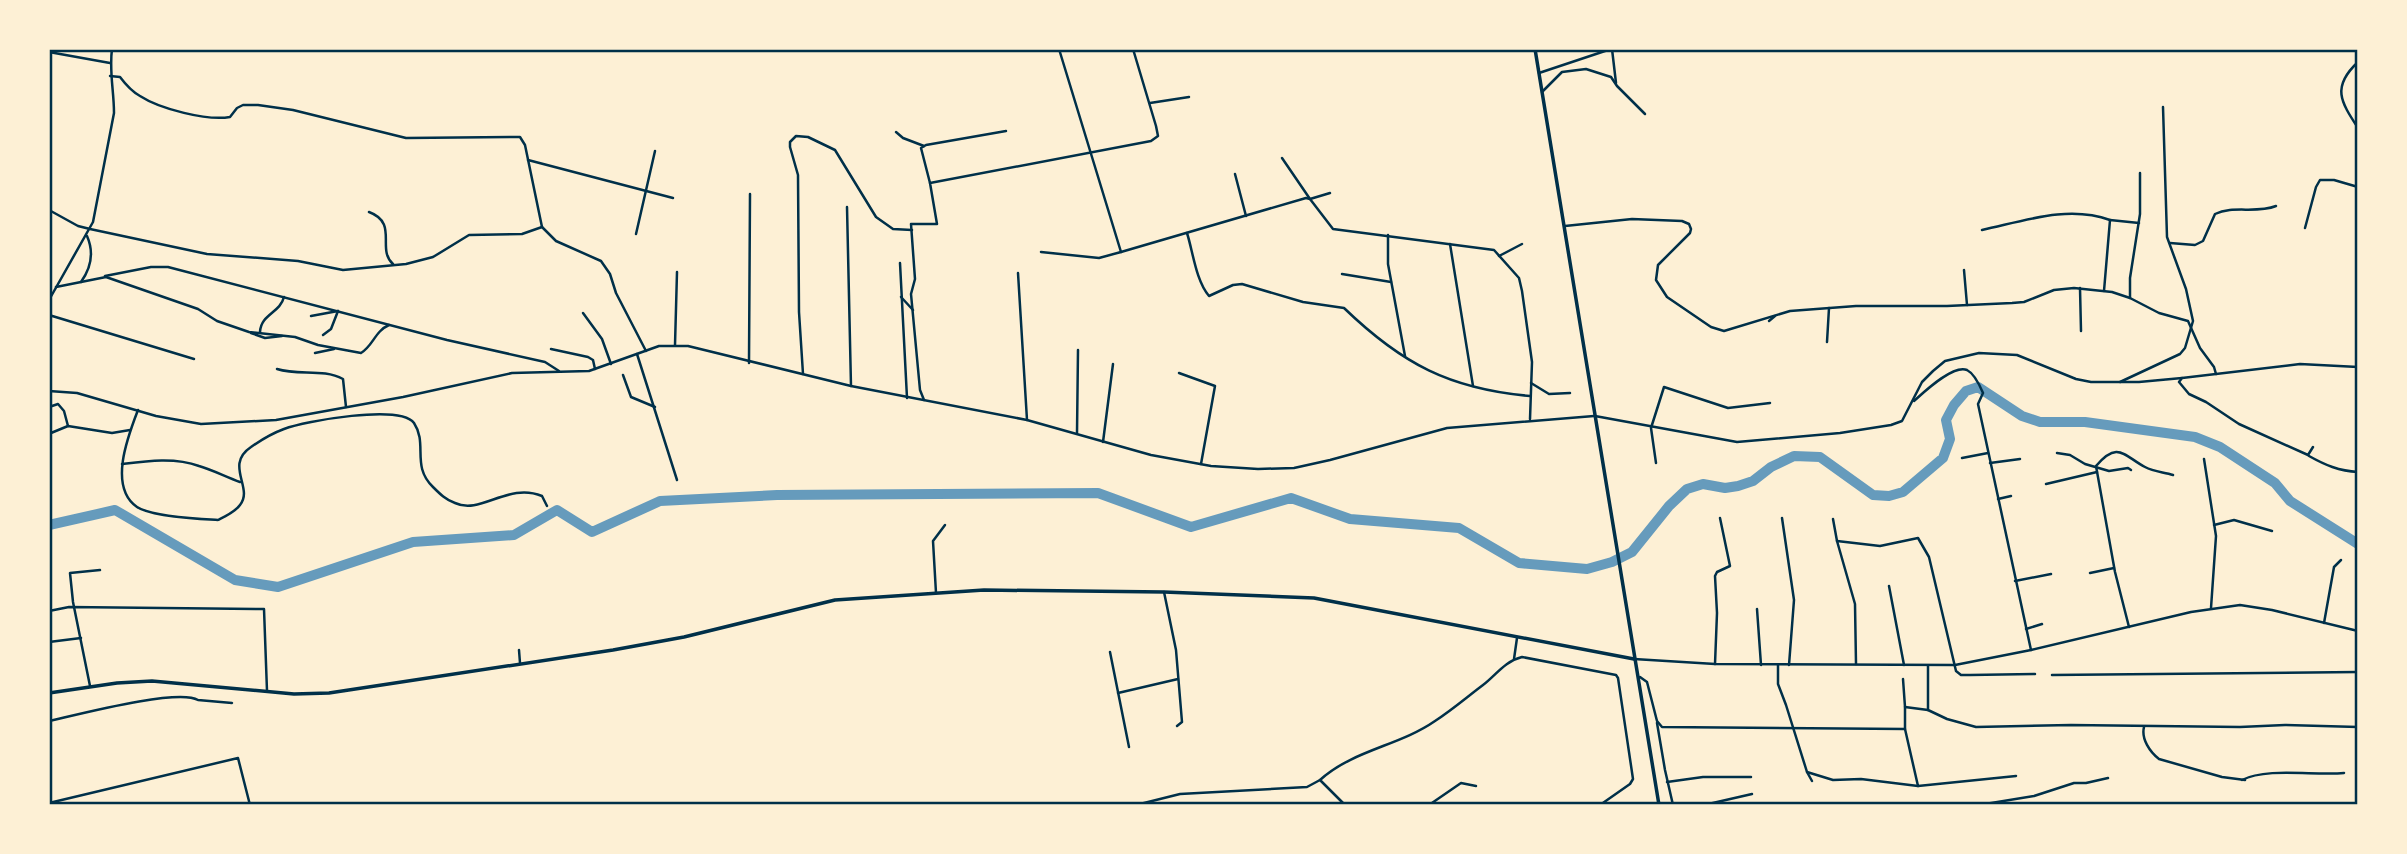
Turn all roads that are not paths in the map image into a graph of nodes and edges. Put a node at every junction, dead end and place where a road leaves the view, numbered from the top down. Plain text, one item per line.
1 (111, 49) edge
2 (1059, 49) edge
3 (1133, 49) edge
4 (1535, 49) edge
5 (1611, 49) edge
6 (49, 52) edge
7 (2358, 62) edge
8 (110, 63) junction
9 (1539, 73) junction
10 (110, 76) junction
11 (1617, 86) junction
12 (1542, 92) junction
13 (1189, 97) dead end
14 (1150, 103) junction
15 (2163, 107) dead end
16 (1645, 114) dead end
17 (2358, 128) edge
18 (1006, 131) dead end
19 (896, 132) dead end
20 (923, 146) junction
21 (655, 151) dead end
22 (1091, 152) junction
23 (1282, 158) dead end
24 (528, 160) junction
25 (2140, 173) dead end
26 (1235, 174) dead end
27 (930, 183) junction
28 (2358, 187) edge
29 (645, 192) junction
30 (1330, 193) dead end
31 (750, 194) dead end
32 (673, 198) dead end
33 (1310, 199) junction
34 (847, 206) dead end
35 (2276, 206) dead end
36 (49, 210) edge
37 (369, 212) dead end
38 (1246, 216) junction
39 (2110, 220) junction
40 (2139, 223) junction
41 (1563, 226) junction
42 (542, 227) junction
43 (2305, 228) dead end
44 (90, 229) junction
45 (912, 230) junction
46 (1982, 230) dead end
47 (1187, 233) junction
48 (636, 234) dead end
49 (1388, 235) junction
50 (87, 236) junction
51 (2168, 243) junction
52 (1450, 244) junction
53 (1522, 244) dead end
54 (1041, 252) dead end
55 (1121, 252) junction
56 (1499, 256) junction
57 (900, 263) dead end
58 (396, 266) junction
59 (1964, 270) dead end
60 (677, 272) dead end
61 (1018, 273) dead end
62 (1342, 274) dead end
63 (106, 276) junction
64 (81, 282) junction
65 (1391, 282) junction
66 (55, 287) junction
67 (2080, 288) junction
68 (2104, 291) junction
69 (284, 297) junction
70 (901, 297) junction
71 (2130, 298) junction
72 (49, 300) edge
73 (1967, 305) junction
74 (1829, 308) junction
75 (913, 310) junction
76 (338, 311) junction
77 (583, 313) dead end
78 (1778, 314) junction
79 (49, 315) edge
80 (311, 316) dead end
81 (1769, 321) dead end
82 (389, 325) junction
83 (2192, 328) junction
84 (2081, 331) dead end
85 (249, 332) junction
86 (260, 332) junction
87 (285, 335) junction
88 (323, 335) dead end
89 (1827, 342) dead end
90 (675, 345) junction
91 (337, 348) junction
92 (551, 349) dead end
93 (1078, 350) dead end
94 (646, 351) junction
95 (315, 353) dead end
96 (638, 354) junction
97 (1405, 356) junction
98 (194, 359) dead end
99 (749, 363) junction
100 (611, 364) junction
101 (1113, 364) dead end
102 (2358, 367) edge
103 (277, 369) dead end
104 (595, 369) junction
105 (559, 371) junction
106 (1178, 373) dead end
107 (623, 374) dead end
108 (803, 374) junction
109 (2216, 374) junction
110 (2182, 378) junction
111 (2120, 382) junction
112 (1531, 383) junction
113 (851, 386) junction
114 (1473, 387) junction
115 (49, 391) edge
116 (1570, 393) dead end
117 (1531, 396) junction
118 (907, 398) junction
119 (924, 401) junction
120 (1770, 403) dead end
121 (1913, 403) junction
122 (49, 407) edge
123 (346, 407) junction
124 (655, 407) junction
125 (138, 410) junction
126 (1595, 416) junction
127 (1530, 419) junction
128 (1027, 420) junction
129 (68, 426) junction
130 (1651, 428) junction
131 (130, 430) junction
132 (51, 433) edge
133 (1077, 433) junction
134 (1103, 442) junction
135 (2313, 447) dead end
136 (1988, 453) junction
137 (2057, 453) dead end
138 (2308, 456) junction
139 (1962, 458) dead end
140 (2020, 459) dead end
141 (2204, 459) dead end
142 (1656, 463) dead end
143 (1990, 463) junction
144 (122, 464) junction
145 (1201, 464) junction
146 (2096, 466) junction
147 (2131, 470) dead end
148 (2097, 472) junction
149 (2358, 472) edge
150 (2174, 475) dead end
151 (677, 480) dead end
152 (241, 482) junction
153 (2046, 484) dead end
154 (2011, 496) dead end
155 (1998, 499) junction
156 (547, 506) dead end
157 (1720, 519) dead end
158 (1782, 519) dead end
159 (1833, 519) dead end
160 (945, 525) dead end
161 (2214, 525) junction
162 (2272, 531) dead end
163 (1837, 541) junction
164 (2341, 559) dead end
165 (2114, 568) junction
166 (100, 570) dead end
167 (2090, 573) dead end
168 (2051, 574) dead end
169 (2015, 581) junction
170 (1889, 586) dead end
171 (1164, 592) junction
172 (936, 593) junction
173 (74, 607) junction
174 (2211, 608) junction
175 (1757, 609) dead end
176 (49, 611) edge
177 (2042, 624) dead end
178 (2324, 624) junction
179 (2129, 627) junction
180 (2026, 629) junction
181 (2358, 631) edge
182 (81, 638) junction
183 (1517, 638) junction
184 (49, 642) edge
185 (519, 650) dead end
186 (2031, 650) junction
187 (1110, 652) dead end
188 (1514, 659) junction
189 (1634, 659) junction
190 (496, 660) dead end
191 (520, 663) junction
192 (1715, 664) junction
193 (1761, 664) junction
194 (1856, 664) junction
195 (1778, 665) junction
196 (1789, 665) junction
197 (1904, 665) junction
198 (1955, 665) junction
199 (1928, 666) junction
200 (497, 667) junction
201 (2358, 671) edge
202 (2035, 674) dead end
203 (2052, 675) dead end
204 (1636, 676) junction
205 (1178, 679) junction
206 (1903, 679) dead end
207 (90, 686) junction
208 (267, 691) junction
209 (49, 693) edge
210 (1118, 694) junction
211 (232, 703) dead end
212 (1905, 707) junction
213 (1928, 710) junction
214 (1657, 720) junction
215 (49, 721) edge
216 (1177, 726) dead end
217 (1793, 727) junction
218 (2144, 727) junction
219 (2358, 727) edge
220 (1905, 729) junction
221 (1129, 747) dead end
222 (1807, 772) junction
223 (2344, 774) dead end
224 (2017, 776) dead end
225 (1751, 777) dead end
226 (2108, 778) dead end
227 (1320, 780) junction
228 (1812, 781) dead end
229 (1667, 782) junction
230 (1476, 786) dead end
231 (1918, 786) junction
232 (1752, 794) dead end
233 (49, 803) edge
234 (250, 805) edge
235 (1136, 805) edge
236 (1345, 805) edge
237 (1429, 805) edge
238 (1600, 805) edge
239 (1659, 805) edge
240 (1674, 805) edge
241 (1704, 805) edge
242 (1979, 805) edge

1 - 8 street
2 - 22 street
3 - 14 street
4 - 9 main road
5 - 9 street
5 - 11 street
6 - 8 street
7 - 17 street
8 - 10 street
9 - 12 main road
10 - 24 street
10 - 44 street
11 - 12 street
11 - 16 street
12 - 41 main road
13 - 14 street
14 - 22 street
15 - 51 street
18 - 20 street
19 - 20 street
20 - 27 street
21 - 29 street
22 - 27 street
22 - 55 street
23 - 33 street
24 - 29 street
24 - 42 street
25 - 40 street
26 - 38 street
27 - 45 street
28 - 43 street
29 - 32 street
29 - 48 street
30 - 33 street
31 - 99 street
33 - 38 street
33 - 49 street
34 - 113 street
35 - 51 street
36 - 44 street
37 - 58 street
38 - 47 street
39 - 40 street
39 - 46 street
39 - 68 street
40 - 71 street
41 - 78 street
41 - 126 main road
42 - 58 street
42 - 94 street
44 - 50 street
44 - 58 street
45 - 75 street
45 - 108 street
47 - 55 street
47 - 97 street
49 - 52 street
49 - 65 street
50 - 64 street
50 - 66 street
51 - 83 street
52 - 56 street
52 - 114 street
53 - 56 street
54 - 55 street
56 - 112 street
57 - 70 street
59 - 73 street
60 - 90 street
61 - 128 street
62 - 65 street
63 - 64 street
63 - 69 street
63 - 85 street
64 - 66 street
65 - 97 street
66 - 72 street
67 - 68 street
67 - 73 street
67 - 84 street
68 - 71 street
69 - 76 street
69 - 86 street
70 - 75 street
70 - 118 street
71 - 83 street
73 - 74 street
74 - 78 street
74 - 89 street
75 - 119 street
76 - 80 street
76 - 82 street
76 - 88 street
77 - 100 street
78 - 81 street
79 - 98 street
82 - 91 street
82 - 105 street
83 - 109 street
83 - 111 street
85 - 86 street
85 - 87 street
86 - 87 street
87 - 91 street
90 - 94 street
90 - 99 street
91 - 95 street
92 - 104 street
93 - 133 street
94 - 96 street
96 - 100 street
96 - 124 street
97 - 114 street
99 - 108 street
100 - 104 street
101 - 134 street
102 - 109 street
103 - 123 street
104 - 105 street
105 - 123 street
106 - 145 street
107 - 124 street
108 - 113 street
109 - 110 street
110 - 111 street
110 - 138 street
111 - 121 street
112 - 116 street
112 - 117 street
113 - 118 street
114 - 117 street
115 - 125 street
117 - 127 street
118 - 119 street
119 - 128 street
120 - 130 street
121 - 130 street
121 - 136 street
122 - 129 street
123 - 125 street
124 - 151 street
125 - 131 street
126 - 127 street
126 - 130 street
126 - 189 main road
127 - 145 street
128 - 133 street
129 - 131 street
129 - 132 street
130 - 142 street
131 - 144 street
133 - 134 street
134 - 145 street
135 - 138 street
136 - 139 street
136 - 143 street
137 - 146 street
138 - 149 street
140 - 143 street
141 - 161 street
143 - 155 street
144 - 152 street
144 - 152 street
146 - 147 street
146 - 148 street
146 - 150 street
148 - 153 street
148 - 165 street
152 - 156 street
154 - 155 street
155 - 169 street
157 - 192 street
158 - 196 street
159 - 163 street
160 - 172 street
161 - 162 street
161 - 174 street
163 - 194 street
163 - 198 street
164 - 178 street
165 - 167 street
165 - 179 street
166 - 173 street
168 - 169 street
169 - 180 street
170 - 197 street
171 - 172 main road
171 - 183 main road
171 - 205 street
172 - 191 main road
173 - 176 street
173 - 182 street
173 - 208 street
174 - 178 street
174 - 179 street
175 - 193 street
177 - 180 street
178 - 181 street
179 - 186 street
180 - 186 street
182 - 184 street
182 - 207 street
183 - 188 street
183 - 189 main road
185 - 191 street
186 - 198 street
187 - 210 street
188 - 227 street
188 - 238 street
189 - 192 street
189 - 204 main road
190 - 200 street
191 - 200 main road
192 - 193 street
193 - 195 street
194 - 196 street
194 - 197 street
195 - 196 street
195 - 217 street
197 - 199 street
198 - 199 street
198 - 202 street
199 - 213 street
200 - 208 main road
201 - 203 street
204 - 214 street
204 - 239 main road
205 - 210 street
205 - 216 street
206 - 212 street
207 - 208 main road
207 - 209 main road
210 - 221 street
211 - 215 street
212 - 213 street
212 - 220 street
213 - 218 street
214 - 217 street
214 - 229 street
217 - 220 street
217 - 222 street
218 - 219 street
218 - 223 street
220 - 231 street
222 - 228 street
222 - 231 street
224 - 231 street
225 - 229 street
226 - 242 street
227 - 235 street
227 - 236 street
229 - 240 street
230 - 237 street
232 - 241 street
233 - 234 street

